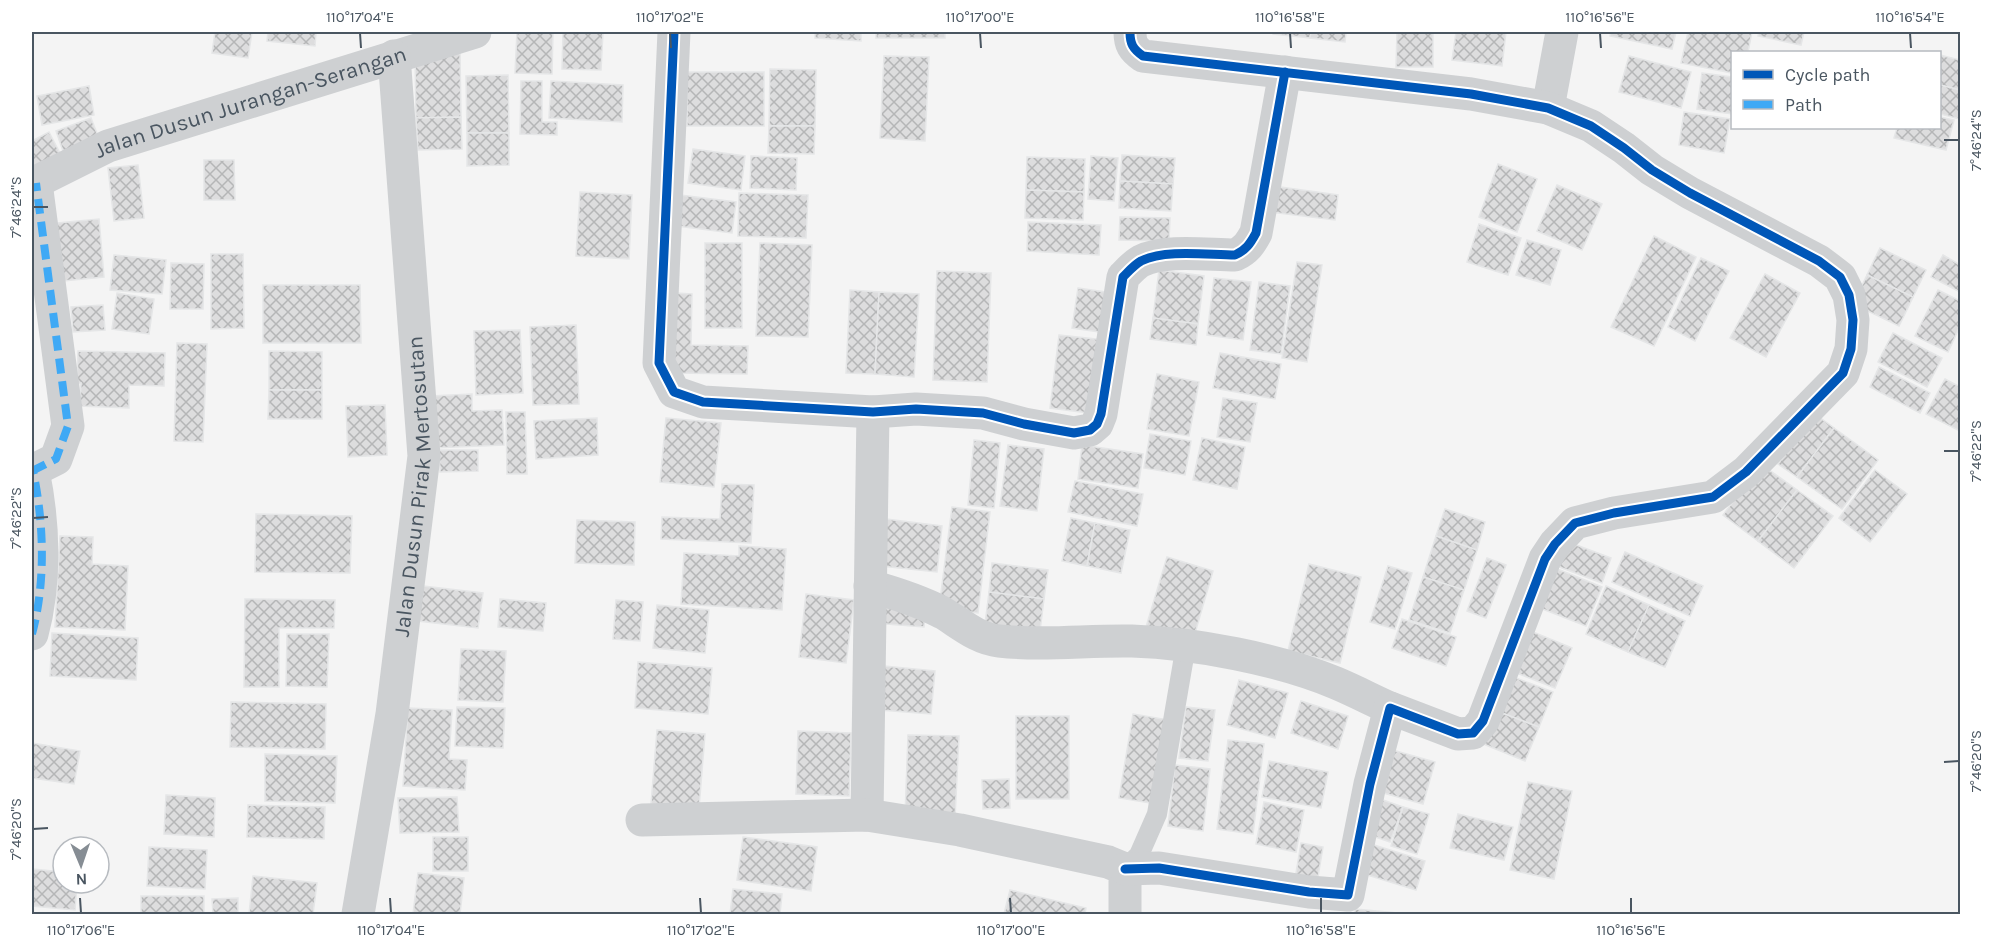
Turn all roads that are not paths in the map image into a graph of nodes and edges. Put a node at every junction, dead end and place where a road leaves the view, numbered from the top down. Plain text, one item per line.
1 (476, 32) edge
2 (674, 32) edge
3 (1130, 32) edge
4 (1562, 32) edge
5 (394, 56) junction
6 (1285, 72) junction
7 (1548, 108) junction
8 (34, 184) edge
9 (873, 412) junction
10 (32, 471) edge
11 (870, 586) junction
12 (32, 634) edge
13 (1186, 645) junction
14 (1390, 708) junction
15 (867, 815) junction
16 (642, 820) dead end
17 (1125, 869) junction
18 (1347, 905) edge
19 (358, 915) edge
20 (1125, 915) edge

1 - 5 street, Jalan Dusun Jurangan-Serangan
2 - 9 street
3 - 6 street
4 - 7 street
5 - 8 street, Jalan Dusun Jurangan-Serangan
5 - 19 street, Jalan Dusun Pirak Mertosutan
6 - 7 street
6 - 9 street
7 - 14 street
8 - 10 street
9 - 11 street
10 - 12 street
11 - 13 street
11 - 15 street
13 - 14 street
13 - 17 lane
14 - 18 street
15 - 16 street
15 - 17 street
17 - 18 street
17 - 20 street

